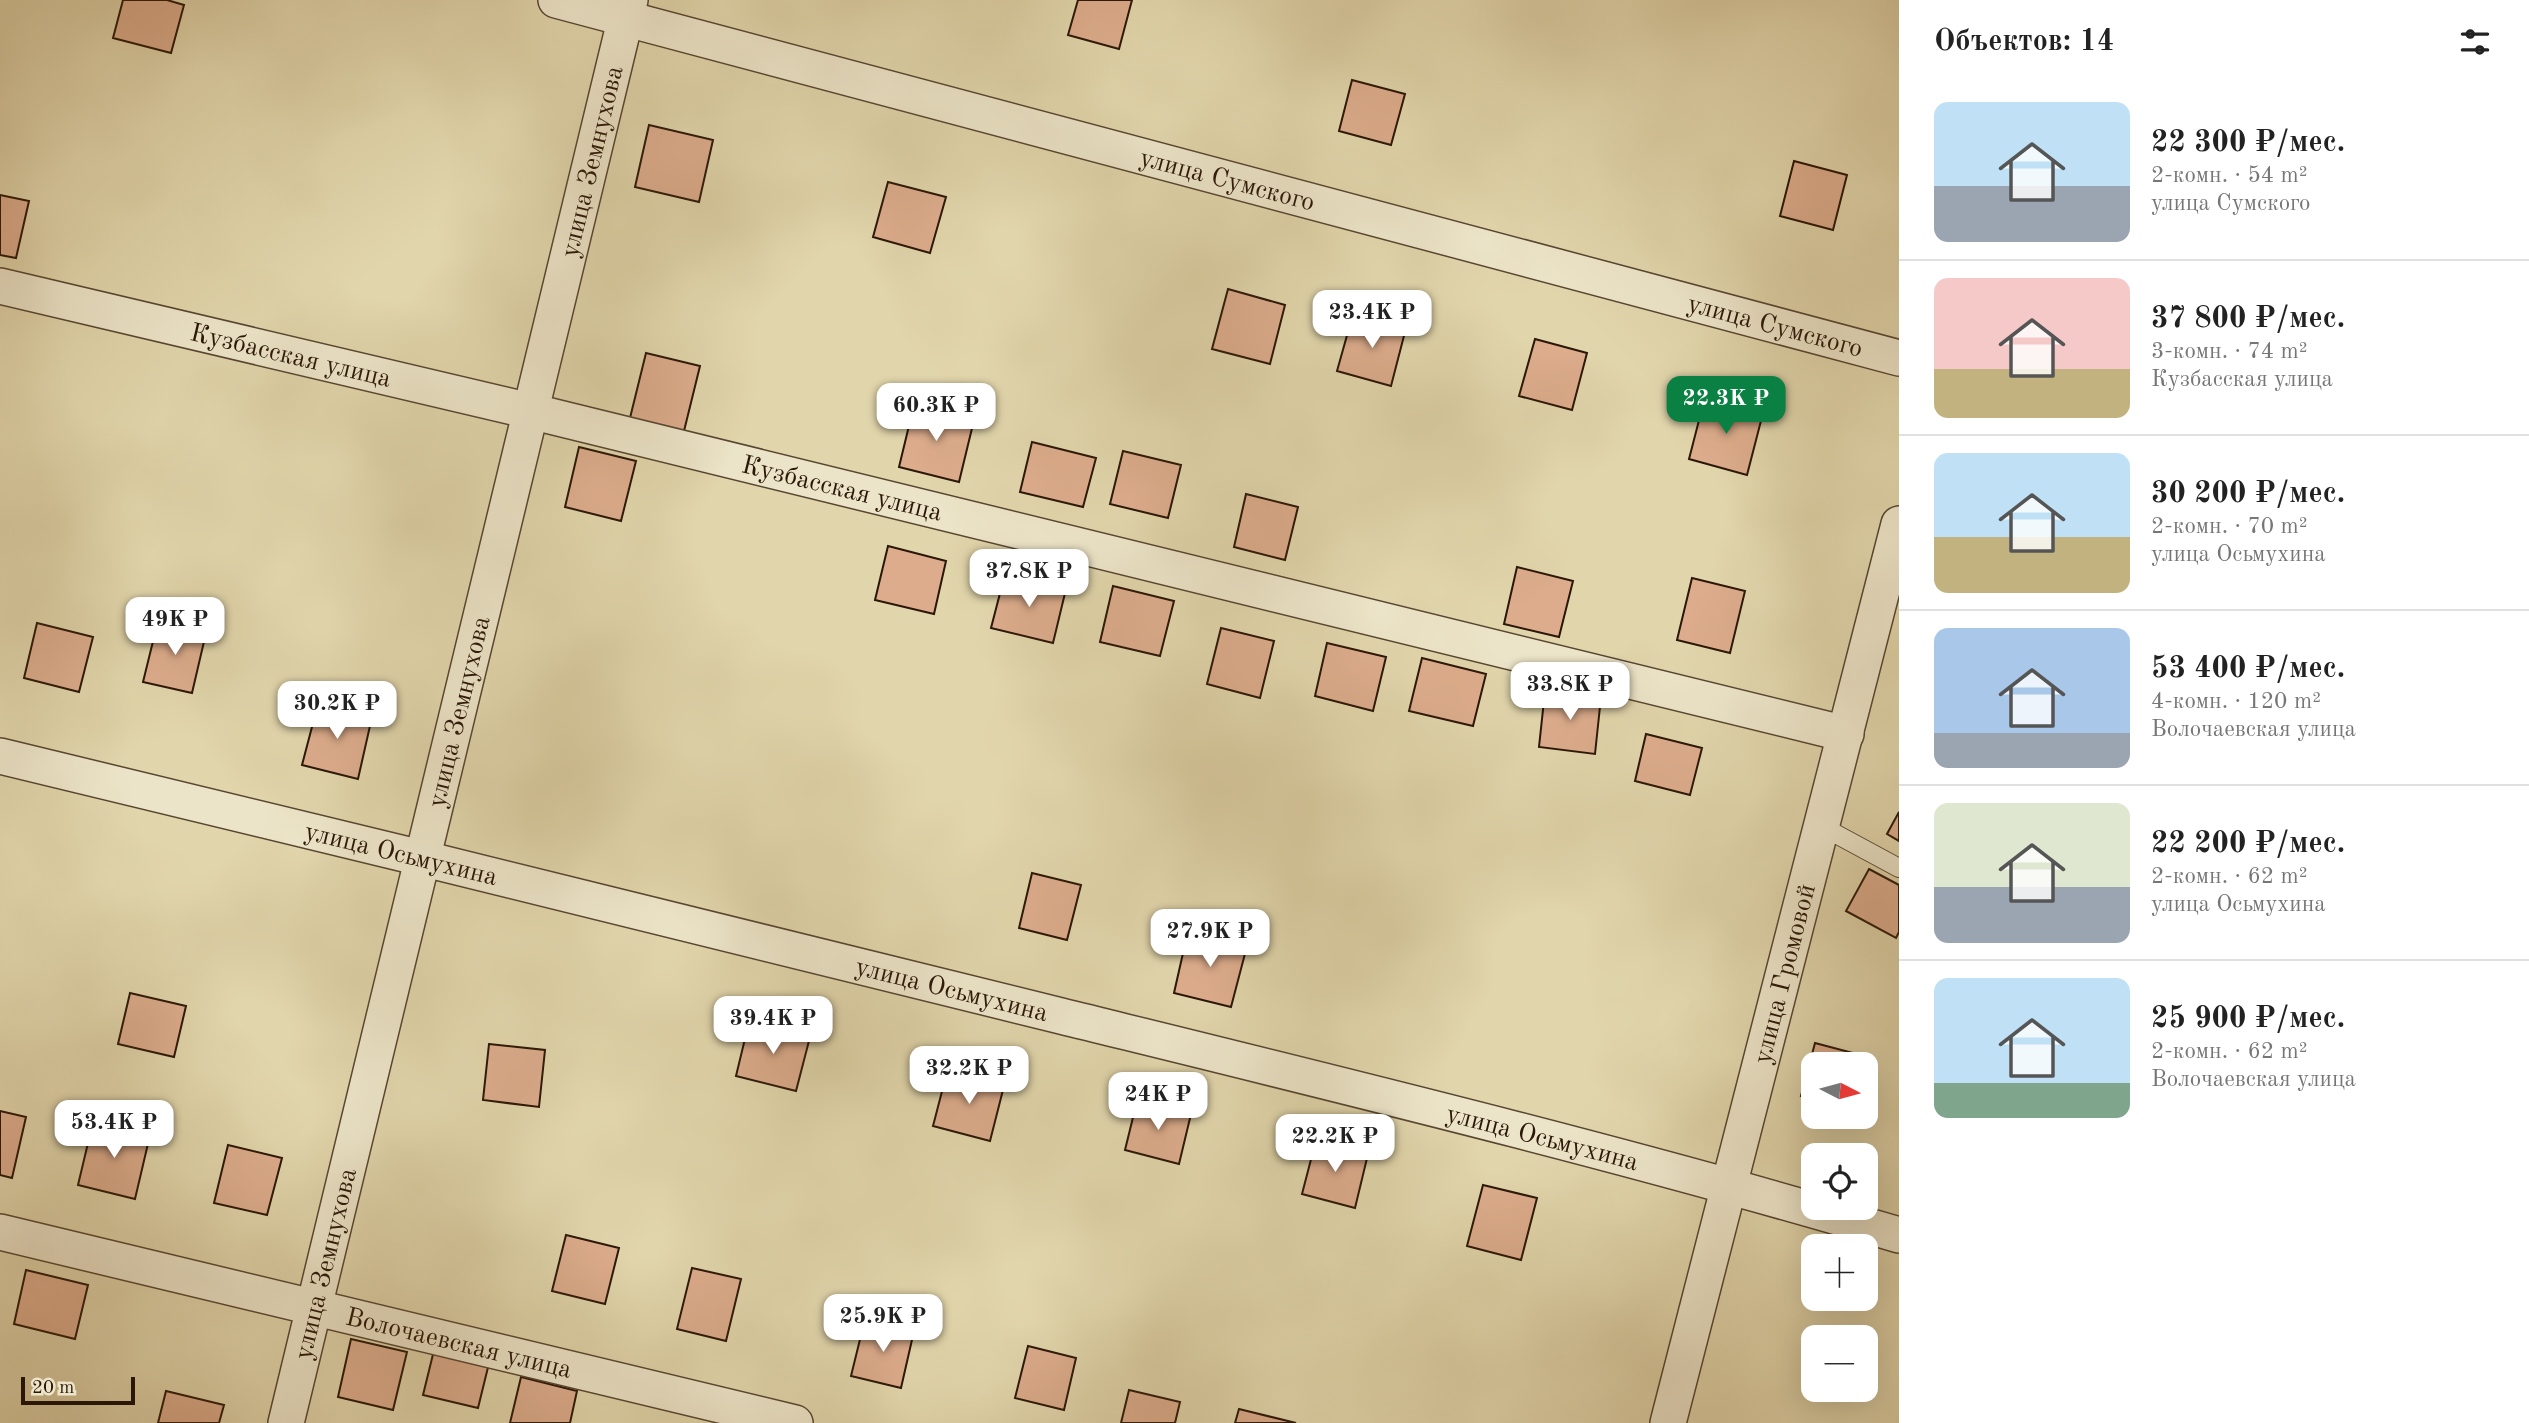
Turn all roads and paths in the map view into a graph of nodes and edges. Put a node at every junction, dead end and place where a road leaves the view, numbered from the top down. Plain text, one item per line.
1 (556, 0) edge
2 (628, 9) edge
3 (0, 286) edge
4 (1899, 358) edge
5 (530, 411) junction
6 (1899, 524) edge
7 (1846, 734) junction
8 (0, 756) edge
9 (1823, 827) junction
10 (424, 857) junction
11 (1899, 868) edge
12 (1729, 1185) junction
13 (0, 1232) edge
14 (1899, 1235) edge
15 (314, 1307) junction
16 (286, 1423) edge
17 (795, 1423) edge
18 (1668, 1423) edge

1 - 2 street, улица Сумского
2 - 4 street, улица Сумского
2 - 5 street, улица Земнухова
3 - 5 street, Кузбасская улица
5 - 7 street, Кузбасская улица
5 - 10 street, улица Земнухова
6 - 7 street, улица Громовой
7 - 9 street, улица Громовой
8 - 10 street, улица Осьмухина
9 - 11 lane
9 - 12 street, улица Громовой
10 - 12 street, улица Осьмухина
10 - 15 street, улица Земнухова
12 - 14 street, улица Осьмухина
12 - 18 street, улица Громовой
13 - 15 street, Волочаевская улица
15 - 16 street, улица Земнухова
15 - 17 street, Волочаевская улица

